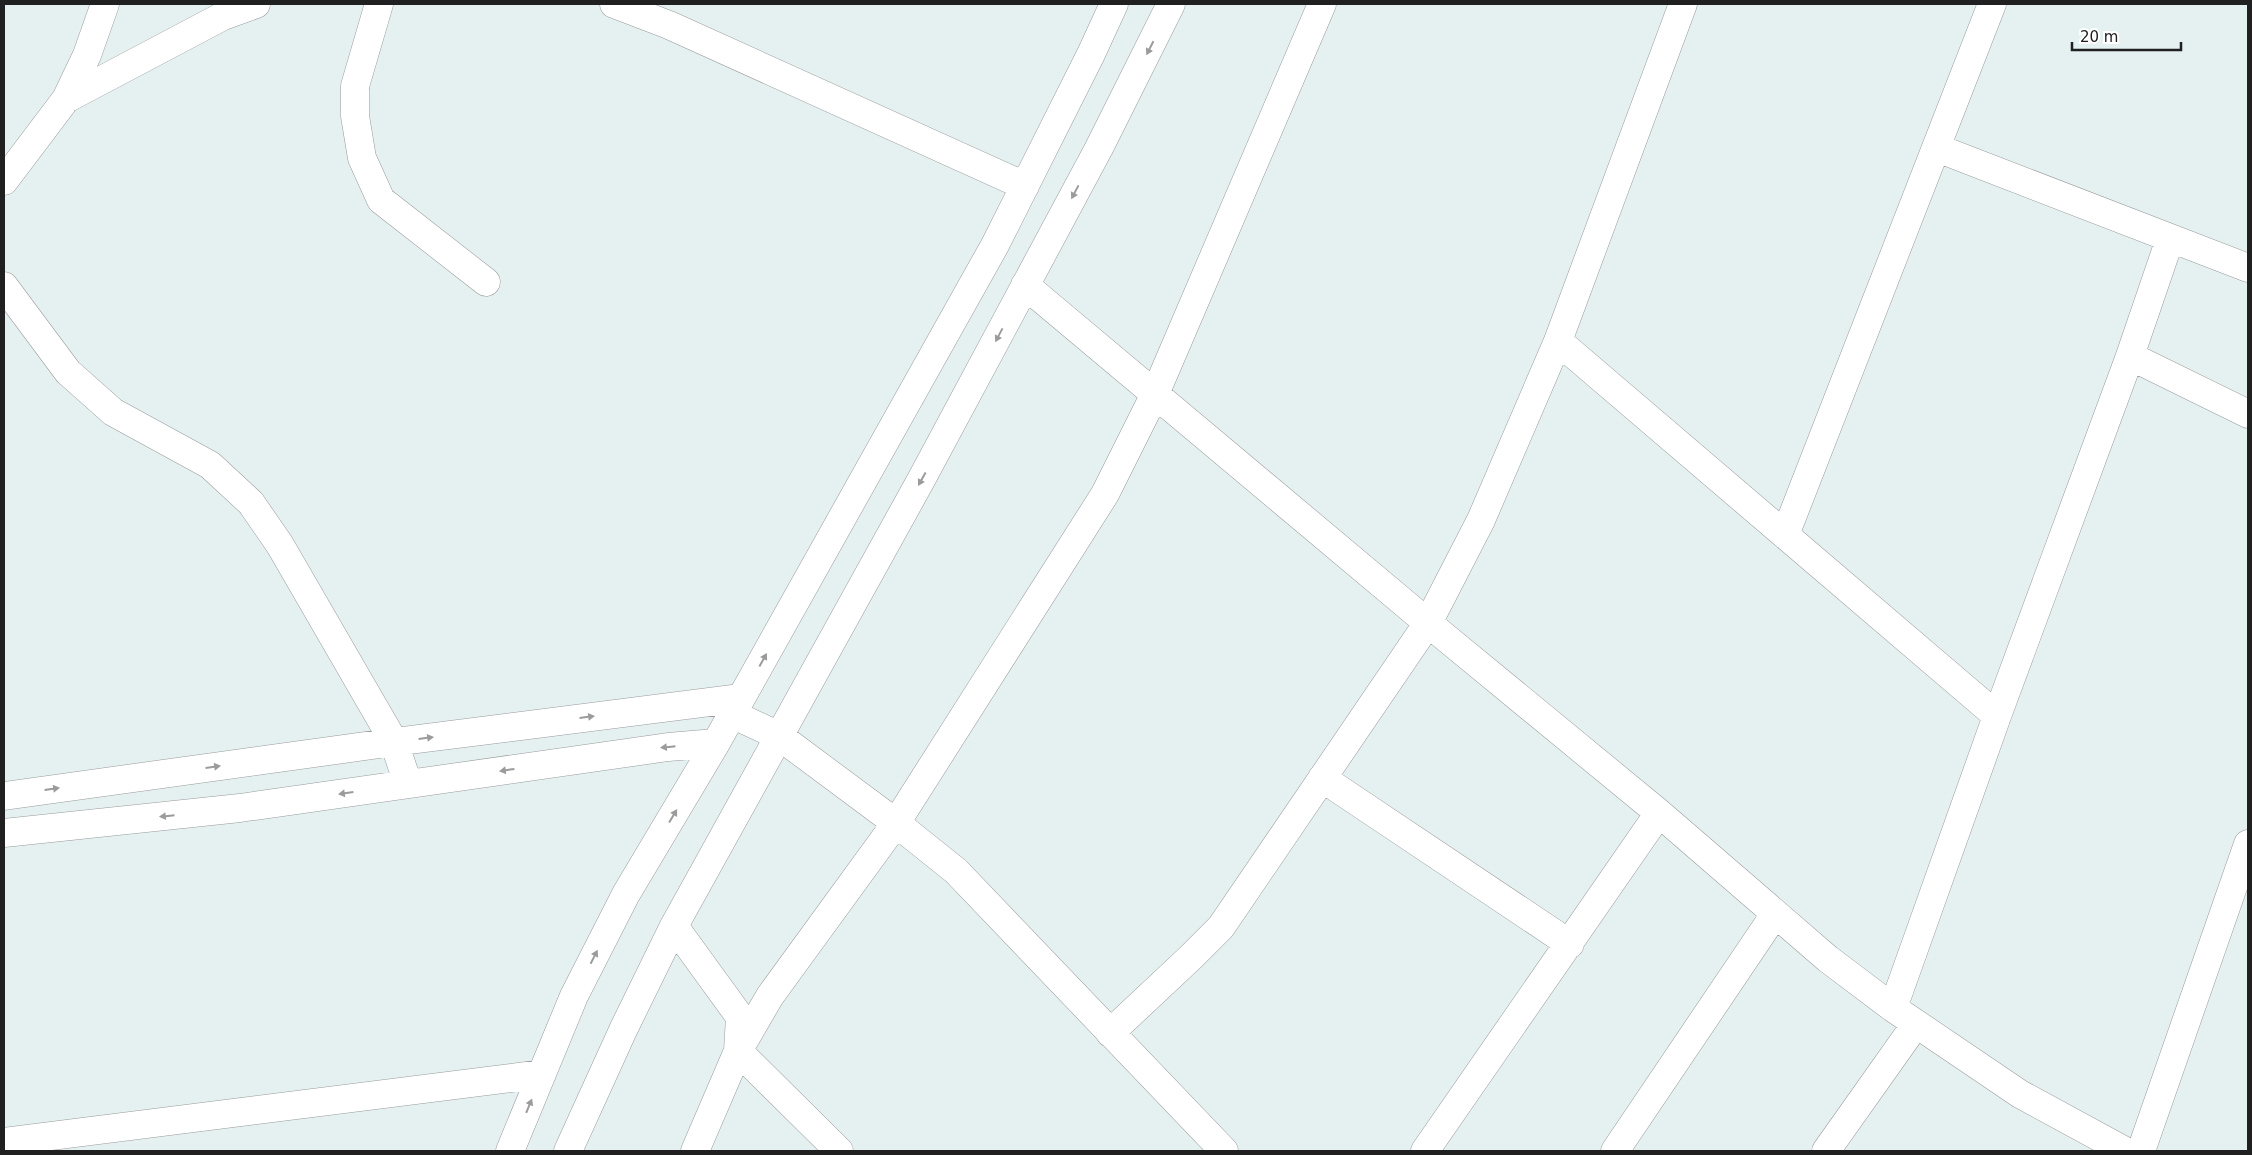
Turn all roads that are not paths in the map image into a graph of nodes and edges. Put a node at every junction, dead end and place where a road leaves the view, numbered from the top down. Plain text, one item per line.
1 (105, 4) edge
2 (256, 4) edge
3 (379, 4) edge
4 (614, 4) edge
5 (1114, 4) edge
6 (1171, 4) edge
7 (1322, 4) edge
8 (1683, 4) edge
9 (1992, 4) edge
10 (66, 99) junction
11 (1937, 148) junction
12 (4, 181) edge
13 (1025, 186) junction
14 (2170, 239) junction
15 (2248, 268) edge
16 (486, 282) dead end
17 (1025, 285) junction
18 (4, 286) edge
19 (1558, 341) junction
20 (2130, 356) junction
21 (1155, 394) junction
22 (2248, 414) edge
23 (1785, 535) junction
24 (1428, 623) junction
25 (737, 706) junction
26 (1997, 716) junction
27 (779, 736) junction
28 (394, 742) junction
29 (716, 743) junction
30 (1322, 778) junction
31 (408, 784) junction
32 (4, 796) edge
33 (1660, 813) junction
34 (896, 823) junction
35 (4, 833) edge
36 (2248, 844) edge
37 (1775, 914) junction
38 (674, 926) junction
39 (1570, 944) junction
40 (1893, 1008) junction
41 (1916, 1024) junction
42 (1110, 1033) junction
43 (738, 1051) junction
44 (542, 1074) junction
45 (111, 1140) edge
46 (4, 1142) edge
47 (510, 1151) edge
48 (568, 1151) edge
49 (695, 1151) edge
50 (838, 1151) edge
51 (1224, 1151) edge
52 (1425, 1151) edge
53 (1615, 1151) edge
54 (1826, 1151) edge
55 (2125, 1151) edge
56 (2141, 1151) edge

1 - 10 street
2 - 10 street
3 - 16 street
4 - 13 street
5 - 13 street
6 -> 17 street
7 - 21 street
8 - 19 street
9 - 11 street
10 - 12 street
11 - 14 street
11 - 23 street
25 -> 13 street
14 - 15 street
14 - 20 street
17 - 21 street
17 -> 27 street
18 - 28 street
19 - 23 street
19 - 24 street
20 - 22 street
20 - 26 street
21 - 24 street
21 - 34 street
23 - 26 street
24 - 30 street
24 - 33 street
25 - 27 street
28 -> 25 street
25 - 29 street
26 - 40 street
27 - 34 street
27 - 38 street
28 - 31 street
32 -> 28 street
29 -> 31 street
44 -> 29 street
30 - 39 street
30 - 42 street
31 -> 35 street
33 - 37 street
33 - 39 street
34 - 42 street
34 - 43 street
36 - 56 street
37 - 40 street
37 - 53 street
38 - 43 street
38 - 48 street
39 - 52 street
40 - 41 street
41 - 54 street
41 - 55 street
42 - 51 street
43 - 49 street
43 - 50 street
44 - 45 street
47 -> 44 street
45 - 46 street

